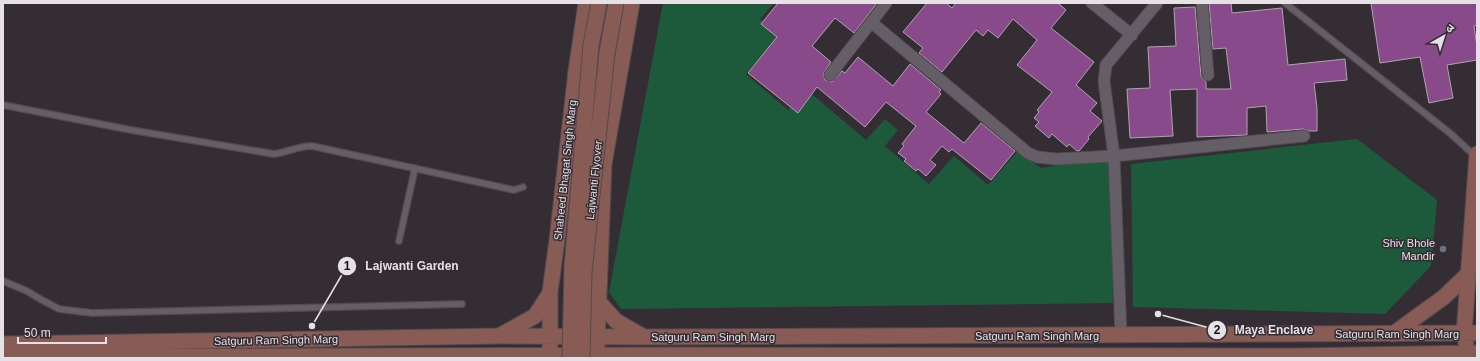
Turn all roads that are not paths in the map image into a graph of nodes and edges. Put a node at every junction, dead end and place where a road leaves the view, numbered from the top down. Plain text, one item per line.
1 (586, 3) edge
2 (599, 3) edge
3 (616, 3) edge
4 (632, 3) edge
5 (886, 3) edge
6 (1092, 3) edge
7 (1157, 3) edge
8 (1202, 3) edge
9 (1285, 3) edge
10 (871, 22) junction
11 (1132, 35) junction
12 (830, 75) dead end
13 (1208, 75) dead end
14 (3, 105) edge
15 (1304, 136) dead end
16 (1476, 155) edge
17 (1114, 156) junction
18 (416, 168) junction
19 (523, 187) dead end
20 (399, 241) dead end
21 (1468, 274) junction
22 (3, 281) edge
23 (550, 292) junction
24 (599, 302) junction
25 (462, 304) dead end
26 (1393, 334) junction
27 (1470, 334) edge
28 (1120, 335) junction
29 (499, 336) junction
30 (549, 337) junction
31 (598, 337) junction
32 (645, 337) junction
33 (3, 344) edge
34 (1473, 355) edge
35 (56, 357) edge
36 (99, 357) edge
37 (287, 357) edge
38 (330, 357) edge
39 (444, 357) edge
40 (500, 357) edge
41 (550, 357) edge
42 (592, 357) edge
43 (671, 357) edge
44 (1032, 357) edge
45 (1295, 357) edge
46 (16, 358) edge
47 (570, 358) edge

1 - 23 main road, Shaheed Bhagat Singh Marg
2 - 47 main road, Lajwanti Flyover, bridge
3 - 42 main road, Lajwanti Flyover, bridge
4 - 24 main road
5 - 10 street
6 - 11 street
7 - 11 street
8 - 13 street
9 - 16 lane
10 - 12 street
10 - 17 street
11 - 17 street
14 - 18 lane
15 - 17 street
16 - 21 main road
17 - 28 street
18 - 19 lane
18 - 20 lane
21 - 26 main road
21 - 27 main road
22 - 25 lane
23 - 24 main road
23 - 29 main road
23 - 30 main road, Shaheed Bhagat Singh Marg
24 - 31 main road
24 - 32 main road
26 - 27 main road, Satguru Ram Singh Marg
26 - 28 main road, Satguru Ram Singh Marg
27 - 34 main road
28 - 32 main road, Satguru Ram Singh Marg
29 - 30 main road, Satguru Ram Singh Marg
29 - 33 main road, Satguru Ram Singh Marg
30 - 31 main road, Satguru Ram Singh Marg
30 - 41 main road, Shaheed Bhagat Singh Marg
31 - 32 main road, Satguru Ram Singh Marg
31 - 42 main road
34 - 45 main road, Satguru Ram Singh Marg
35 - 36 main road, Satguru Ram Singh Marg
35 - 46 main road, Satguru Ram Singh Marg
36 - 37 main road, Satguru Ram Singh Marg
37 - 38 main road, Satguru Ram Singh Marg
38 - 39 main road, Satguru Ram Singh Marg
39 - 40 main road, Satguru Ram Singh Marg
40 - 41 main road, Satguru Ram Singh Marg
41 - 42 main road, Satguru Ram Singh Marg
42 - 43 main road, Satguru Ram Singh Marg
43 - 44 main road, Satguru Ram Singh Marg
44 - 45 main road, Satguru Ram Singh Marg

